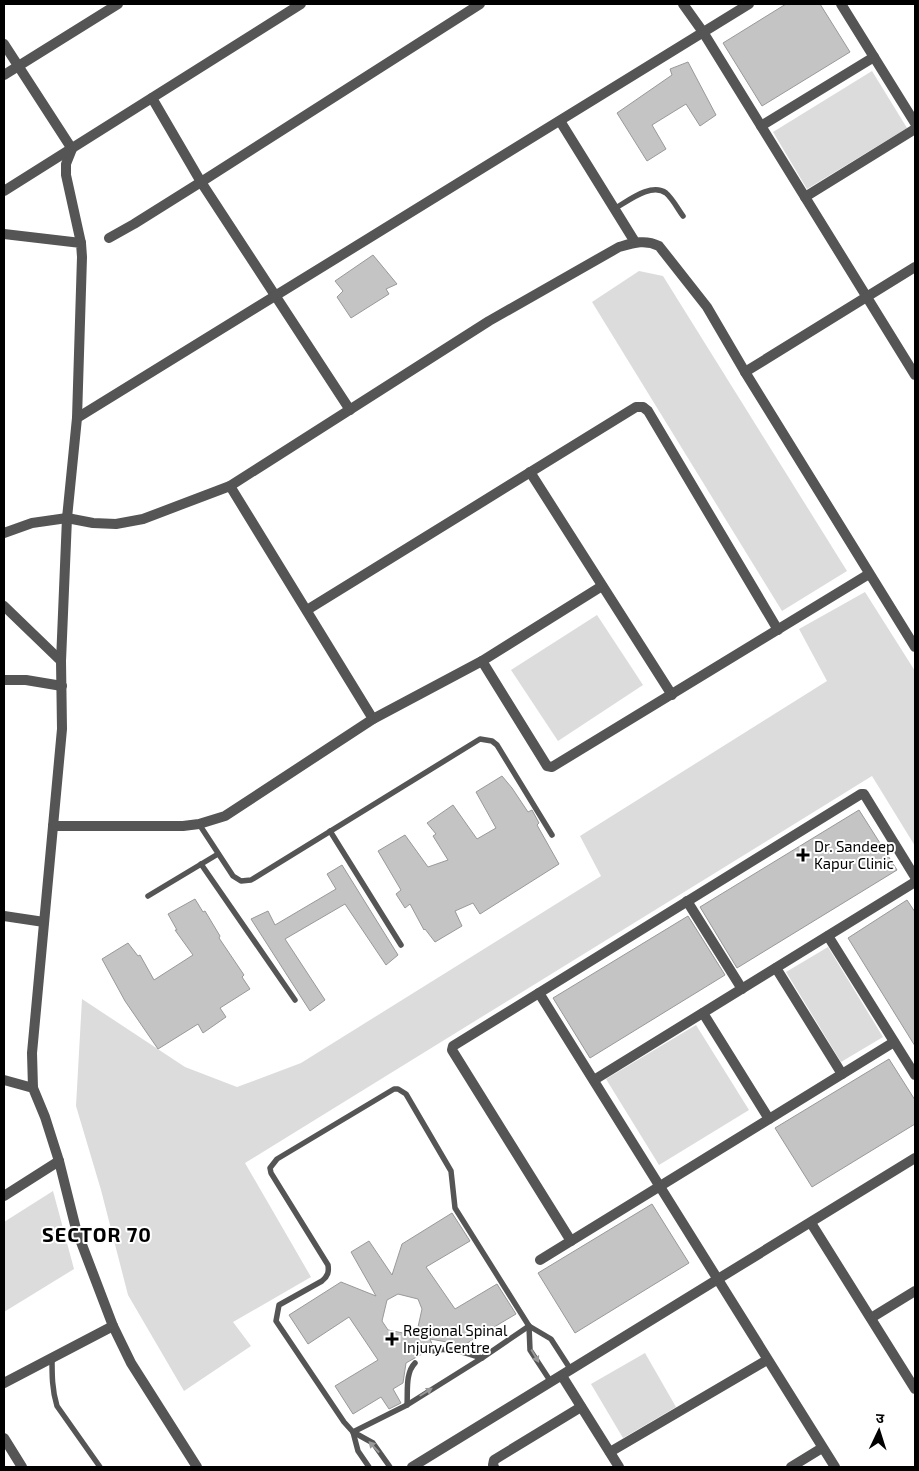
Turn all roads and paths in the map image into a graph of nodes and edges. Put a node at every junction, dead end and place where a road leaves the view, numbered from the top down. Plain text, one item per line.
1 (118, 4) edge
2 (301, 4) edge
3 (480, 4) edge
4 (683, 4) edge
5 (749, 4) edge
6 (841, 4) edge
7 (703, 32) junction
8 (4, 44) edge
9 (874, 57) junction
10 (18, 66) junction
11 (4, 75) edge
12 (152, 98) junction
13 (560, 121) junction
14 (915, 123) edge
15 (761, 126) junction
16 (915, 129) edge
17 (72, 148) junction
18 (201, 182) junction
19 (4, 191) edge
20 (805, 197) junction
21 (614, 209) junction
22 (683, 216) dead end
23 (4, 234) edge
24 (109, 238) dead end
25 (635, 242) junction
26 (81, 243) junction
27 (915, 267) edge
28 (276, 296) junction
29 (866, 298) junction
30 (745, 372) junction
31 (915, 375) edge
32 (350, 410) junction
33 (77, 418) junction
34 (530, 472) junction
35 (230, 486) junction
36 (67, 518) junction
37 (4, 533) edge
38 (869, 574) junction
39 (602, 586) junction
40 (4, 606) edge
41 (307, 610) junction
42 (778, 630) junction
43 (915, 648) edge
44 (61, 661) junction
45 (482, 661) junction
46 (4, 680) edge
47 (62, 686) junction
48 (672, 695) junction
49 (374, 719) junction
50 (199, 824) junction
51 (54, 826) junction
52 (330, 831) junction
53 (552, 835) dead end
54 (218, 854) junction
55 (200, 864) junction
56 (915, 877) edge
57 (915, 882) edge
58 (148, 896) dead end
59 (687, 901) junction
60 (4, 916) edge
61 (44, 922) junction
62 (828, 936) junction
63 (401, 945) dead end
64 (776, 968) junction
65 (742, 989) junction
66 (539, 993) junction
67 (295, 1000) dead end
68 (703, 1013) junction
69 (894, 1042) junction
70 (842, 1074) junction
71 (915, 1075) edge
72 (4, 1080) edge
73 (594, 1080) junction
74 (33, 1088) junction
75 (769, 1119) junction
76 (915, 1158) edge
77 (59, 1161) junction
78 (660, 1186) junction
79 (4, 1196) edge
80 (811, 1223) junction
81 (571, 1241) junction
82 (540, 1260) dead end
83 (718, 1280) junction
84 (915, 1291) edge
85 (871, 1318) junction
86 (113, 1326) junction
87 (529, 1326) junction
88 (434, 1351) dead end
89 (52, 1358) junction
90 (482, 1358) junction
91 (768, 1360) junction
92 (415, 1363) dead end
93 (567, 1373) junction
94 (551, 1382) junction
95 (4, 1383) edge
96 (915, 1389) edge
97 (407, 1405) junction
98 (581, 1407) junction
99 (353, 1432) junction
100 (4, 1438) edge
101 (822, 1448) junction
102 (610, 1452) junction
103 (427, 1464) edge
104 (22, 1467) edge
105 (100, 1467) edge
106 (197, 1467) edge
107 (369, 1467) edge
108 (390, 1467) edge
109 (412, 1467) edge
110 (494, 1467) edge
111 (619, 1467) edge
112 (791, 1467) edge
113 (834, 1467) edge

1 - 10 street
2 - 12 street
3 - 18 street
4 - 7 street
5 - 7 street
6 - 9 street
7 - 13 street
7 - 15 street
8 - 10 street
9 - 14 street
9 - 15 street
10 - 11 street
10 - 17 street
12 - 17 street
12 - 18 street
13 - 21 street
13 - 28 street
15 - 20 street
16 - 20 street
17 - 19 street
17 - 26 street
18 - 24 street
18 - 28 street
20 - 29 street
21 - 22 lane
21 - 25 street
23 - 26 street
25 - 30 street
25 - 32 street
26 - 33 street
27 - 29 street
28 - 32 street
28 - 33 street
29 - 30 street
29 - 31 street
30 - 38 street
32 - 35 street
33 - 36 street
34 - 39 street
34 - 41 street
34 - 42 street
35 - 36 street
35 - 41 street
36 - 37 street
36 - 44 street
38 - 42 street
38 - 43 street
39 - 45 street
39 - 48 street
40 - 44 street
41 - 49 street
42 - 48 street
44 - 47 street
45 - 48 street
45 - 49 street
46 - 47 street
47 - 51 street
49 - 50 street
50 - 51 street
50 - 54 lane
51 - 61 street
52 - 53 lane
52 - 54 lane
52 - 63 lane
54 - 55 lane
55 - 58 lane
55 - 67 lane
56 - 59 street
57 - 62 street
59 - 65 street
59 - 66 street
60 - 61 street
61 - 74 street
62 - 64 street
62 - 69 street
64 - 65 street
64 - 70 street
65 - 68 street
66 - 73 street
66 - 81 street
68 - 73 street
68 - 75 street
69 - 70 street
69 - 71 street
70 - 75 street
72 - 74 street
73 - 78 street
74 - 77 street
75 - 78 street
76 - 80 street
77 - 79 street
77 - 86 street
78 - 81 street
78 - 83 street
80 - 83 street
80 - 85 street
81 - 82 street
83 - 91 street
83 - 93 street
84 - 85 street
85 - 96 street
86 - 89 street
86 - 106 street
87 - 90 lane
87 - 93 lane
87 -> 94 lane
87 - 99 lane
88 - 90 lane
89 - 95 street
89 - 105 lane
97 -> 90 lane
91 - 101 street
91 - 102 street
92 - 97 lane
93 - 94 street
93 - 98 street
94 - 103 street
97 - 99 lane
98 - 102 street
98 - 110 street
99 - 107 lane
108 -> 99 lane
100 - 104 street
101 - 112 street
101 - 113 street
102 - 111 street
103 - 109 street

